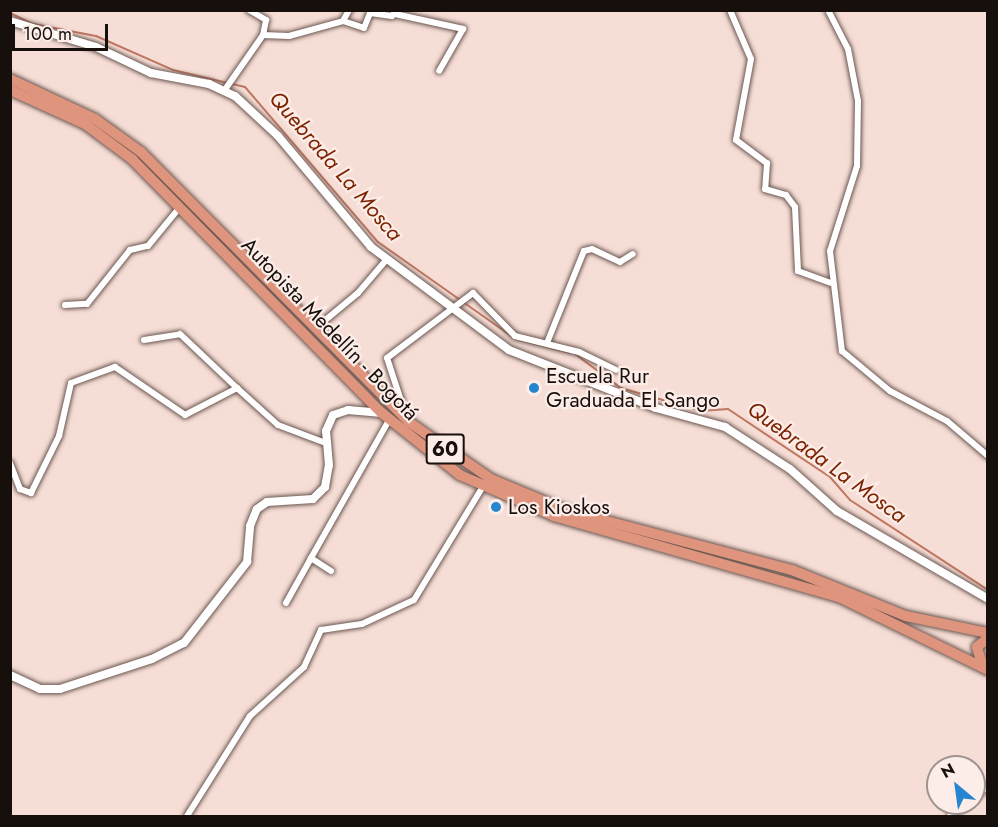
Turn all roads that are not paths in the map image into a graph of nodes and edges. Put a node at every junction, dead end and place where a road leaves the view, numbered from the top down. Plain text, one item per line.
1 (249, 10) edge
2 (349, 10) edge
3 (730, 10) edge
4 (828, 10) edge
5 (396, 12) edge
6 (10, 21) edge
7 (343, 21) junction
8 (263, 34) junction
9 (439, 71) dead end
10 (10, 80) edge
11 (226, 88) junction
12 (10, 90) edge
13 (181, 206) junction
14 (633, 254) dead end
15 (387, 259) junction
16 (831, 283) junction
17 (65, 305) dead end
18 (457, 306) junction
19 (317, 327) junction
20 (144, 340) dead end
21 (547, 343) junction
22 (616, 370) dead end
23 (237, 388) junction
24 (386, 416) junction
25 (409, 422) junction
26 (326, 443) junction
27 (987, 456) edge
28 (10, 463) edge
29 (482, 488) junction
30 (311, 558) junction
31 (331, 571) dead end
32 (987, 600) edge
33 (286, 603) dead end
34 (987, 635) edge
35 (987, 669) edge
36 (10, 675) edge
37 (187, 816) edge

1 - 8 street
2 - 7 street
3 - 16 street
4 - 16 street
5 - 7 street
5 - 9 street
6 - 11 street
7 - 8 street
8 - 11 street
10 - 19 highway, Autopista Medellín - Bogotá / 60
11 - 15 street
12 - 13 highway, Autopista Medellín - Bogotá / 60
13 - 17 street
13 - 24 highway, Autopista Medellín - Bogotá / 60
14 - 21 street
15 - 18 street
15 - 19 street
16 - 27 street
18 - 21 street
18 - 25 street
18 - 32 street
19 - 25 highway, Autopista Medellín - Bogotá / 60
20 - 23 street
21 - 22 street
23 - 26 street
23 - 28 street
24 - 26 street
24 - 29 highway, Autopista Medellín - Bogotá / 60
24 - 30 street
25 - 34 highway, Autopista Medellín - Bogotá / 60
26 - 36 street
29 - 35 highway, Autopista Medellín - Bogotá / 60
29 - 37 street
30 - 31 street
30 - 33 street
34 - 35 highway

